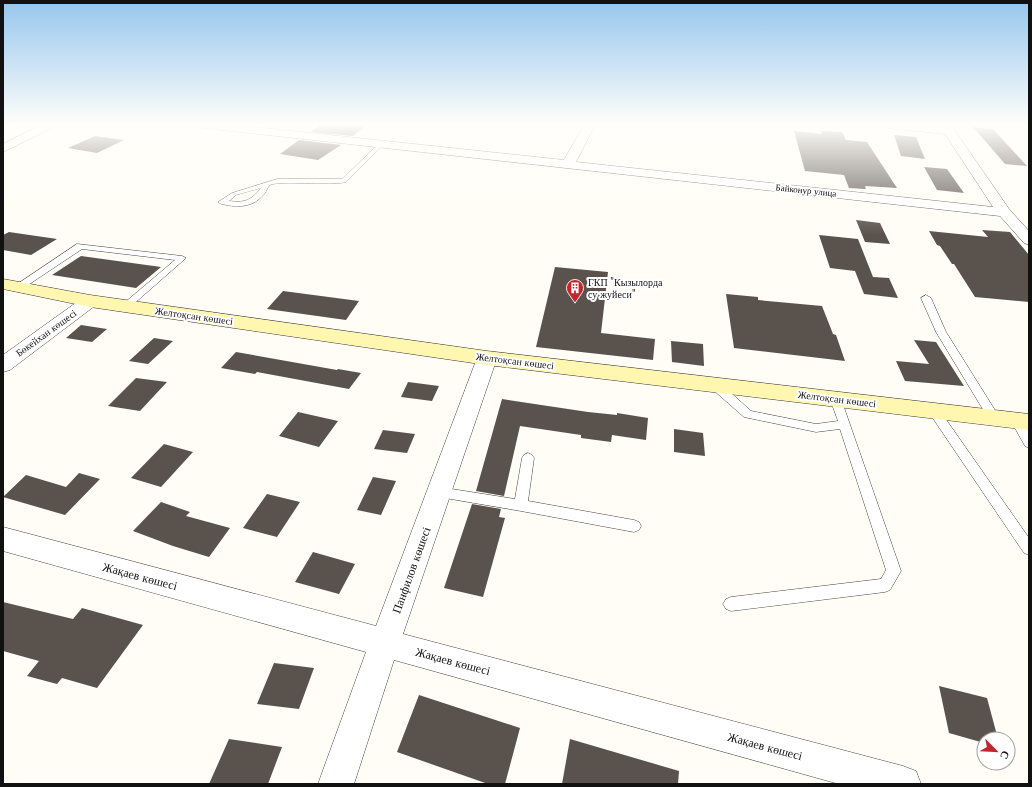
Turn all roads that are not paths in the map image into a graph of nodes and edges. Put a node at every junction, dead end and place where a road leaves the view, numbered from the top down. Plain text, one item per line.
1 (363, 162) edge
2 (539, 162) edge
3 (570, 162) edge
4 (970, 162) edge
5 (568, 165) junction
6 (267, 184) junction
7 (1004, 212) junction
8 (1029, 240) edge
9 (11, 285) edge
10 (926, 298) dead end
11 (90, 301) junction
12 (126, 306) junction
13 (487, 358) junction
14 (3, 365) edge
15 (715, 385) junction
16 (836, 399) junction
17 (934, 411) junction
18 (994, 418) junction
19 (1023, 421) edge
20 (844, 424) junction
21 (1029, 443) edge
22 (528, 458) dead end
23 (439, 492) junction
24 (521, 505) junction
25 (634, 526) dead end
26 (3, 539) edge
27 (1029, 549) edge
28 (731, 604) dead end
29 (385, 642) junction
30 (336, 784) edge
31 (903, 784) edge

1 - 6 lane
2 - 5 street, Байконур улица
3 - 5 street
4 - 7 street
5 - 7 street, Байконур улица
6 - 6 lane
7 - 8 street
9 - 11 street, Желтоқсан көшесі
9 - 12 lane
10 - 18 lane
11 - 12 street, Желтоқсан көшесі
11 - 14 street, Бөкейхан көшесі
12 - 13 street, Желтоқсан көшесі
13 - 15 street, Желтоқсан көшесі
13 - 23 street, Панфилов көшесі
15 - 16 street, Желтоқсан көшесі
15 - 20 lane
16 - 17 street, Желтоқсан көшесі
16 - 20 lane
17 - 18 street, Желтоқсан көшесі
17 - 27 lane
18 - 19 street, Желтоқсан көшесі
19 - 21 lane
20 - 28 lane
22 - 24 lane
23 - 24 lane
23 - 29 street, Панфилов көшесі
24 - 25 lane
26 - 29 street, Жақаев көшесі
29 - 30 street, Панфилов көшесі
29 - 31 street, Жақаев көшесі

